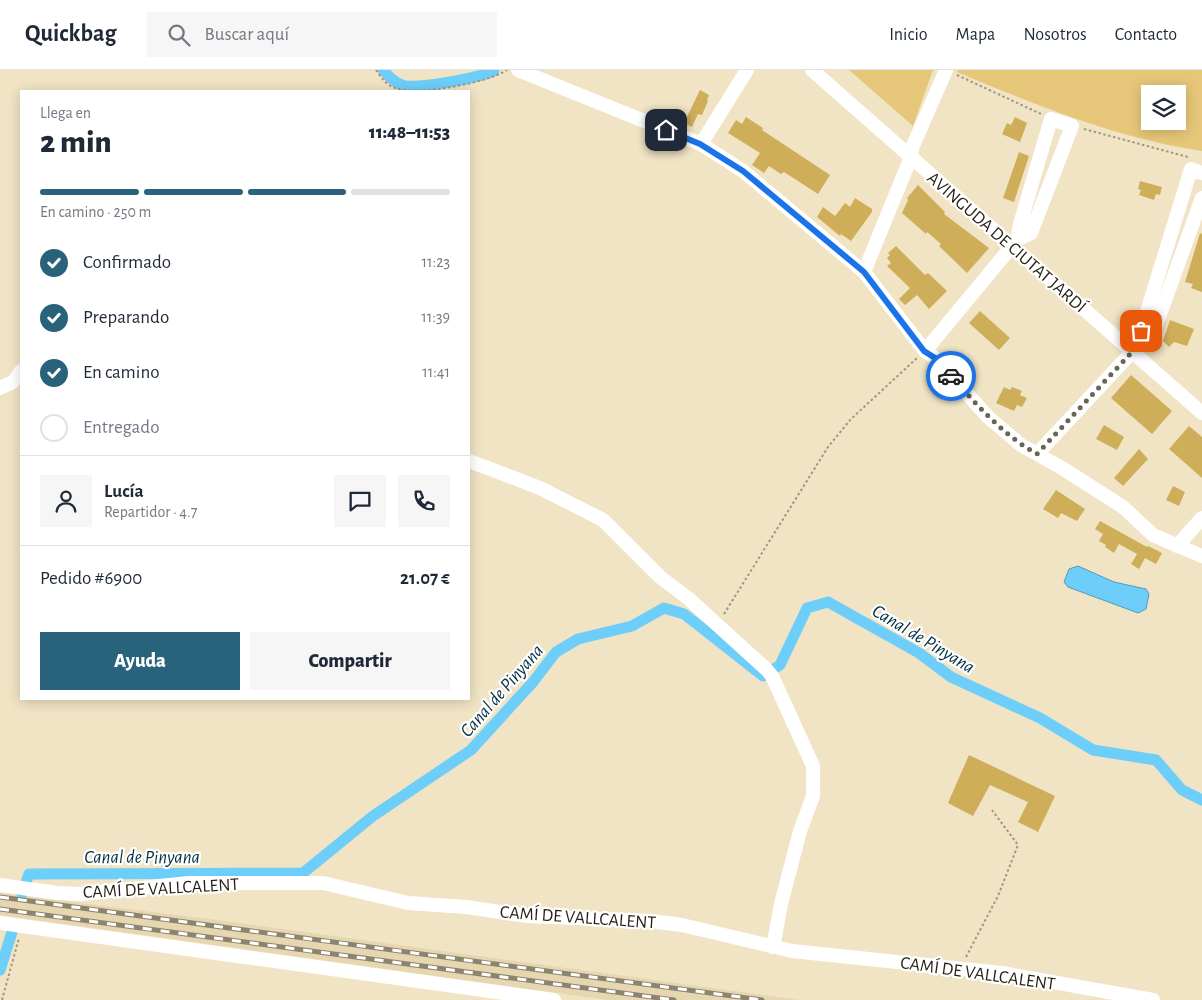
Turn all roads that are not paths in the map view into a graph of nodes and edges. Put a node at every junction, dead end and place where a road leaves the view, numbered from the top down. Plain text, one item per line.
1 (518, 70) edge
2 (747, 70) edge
3 (812, 70) edge
4 (824, 70) edge
5 (946, 70) edge
6 (700, 144) junction
7 (911, 152) junction
8 (1202, 173) edge
9 (1202, 198) edge
10 (1014, 243) junction
11 (864, 272) junction
12 (1134, 348) junction
13 (924, 351) junction
14 (20, 372) edge
15 (0, 388) edge
16 (1202, 403) edge
17 (1202, 413) edge
18 (1037, 454) junction
19 (470, 461) edge
20 (1202, 518) edge
21 (1177, 546) junction
22 (1202, 556) edge
23 (0, 885) edge
24 (0, 923) edge
25 (772, 947) junction
26 (554, 1000) edge
27 (1153, 1000) edge

1 - 6 street
2 - 6 street
3 - 7 street, AVINGUDA DE CIUTAT JARDÍ
4 - 7 street, AVINGUDA DE CIUTAT JARDÍ
5 - 7 street
6 - 11 street
7 - 10 street, AVINGUDA DE CIUTAT JARDÍ
7 - 11 street
8 - 12 street
9 - 12 street
10 - 10 street
10 - 12 street, AVINGUDA DE CIUTAT JARDÍ
10 - 13 street
11 - 13 street
12 - 16 street, AVINGUDA DE CIUTAT JARDÍ
12 - 17 street, AVINGUDA DE CIUTAT JARDÍ
12 - 18 street
13 - 18 street
14 - 15 street
18 - 21 street
19 - 25 street
20 - 21 street
21 - 22 street
23 - 25 street, CAMÍ DE VALLCALENT
24 - 26 street
25 - 27 street, CAMÍ DE VALLCALENT

